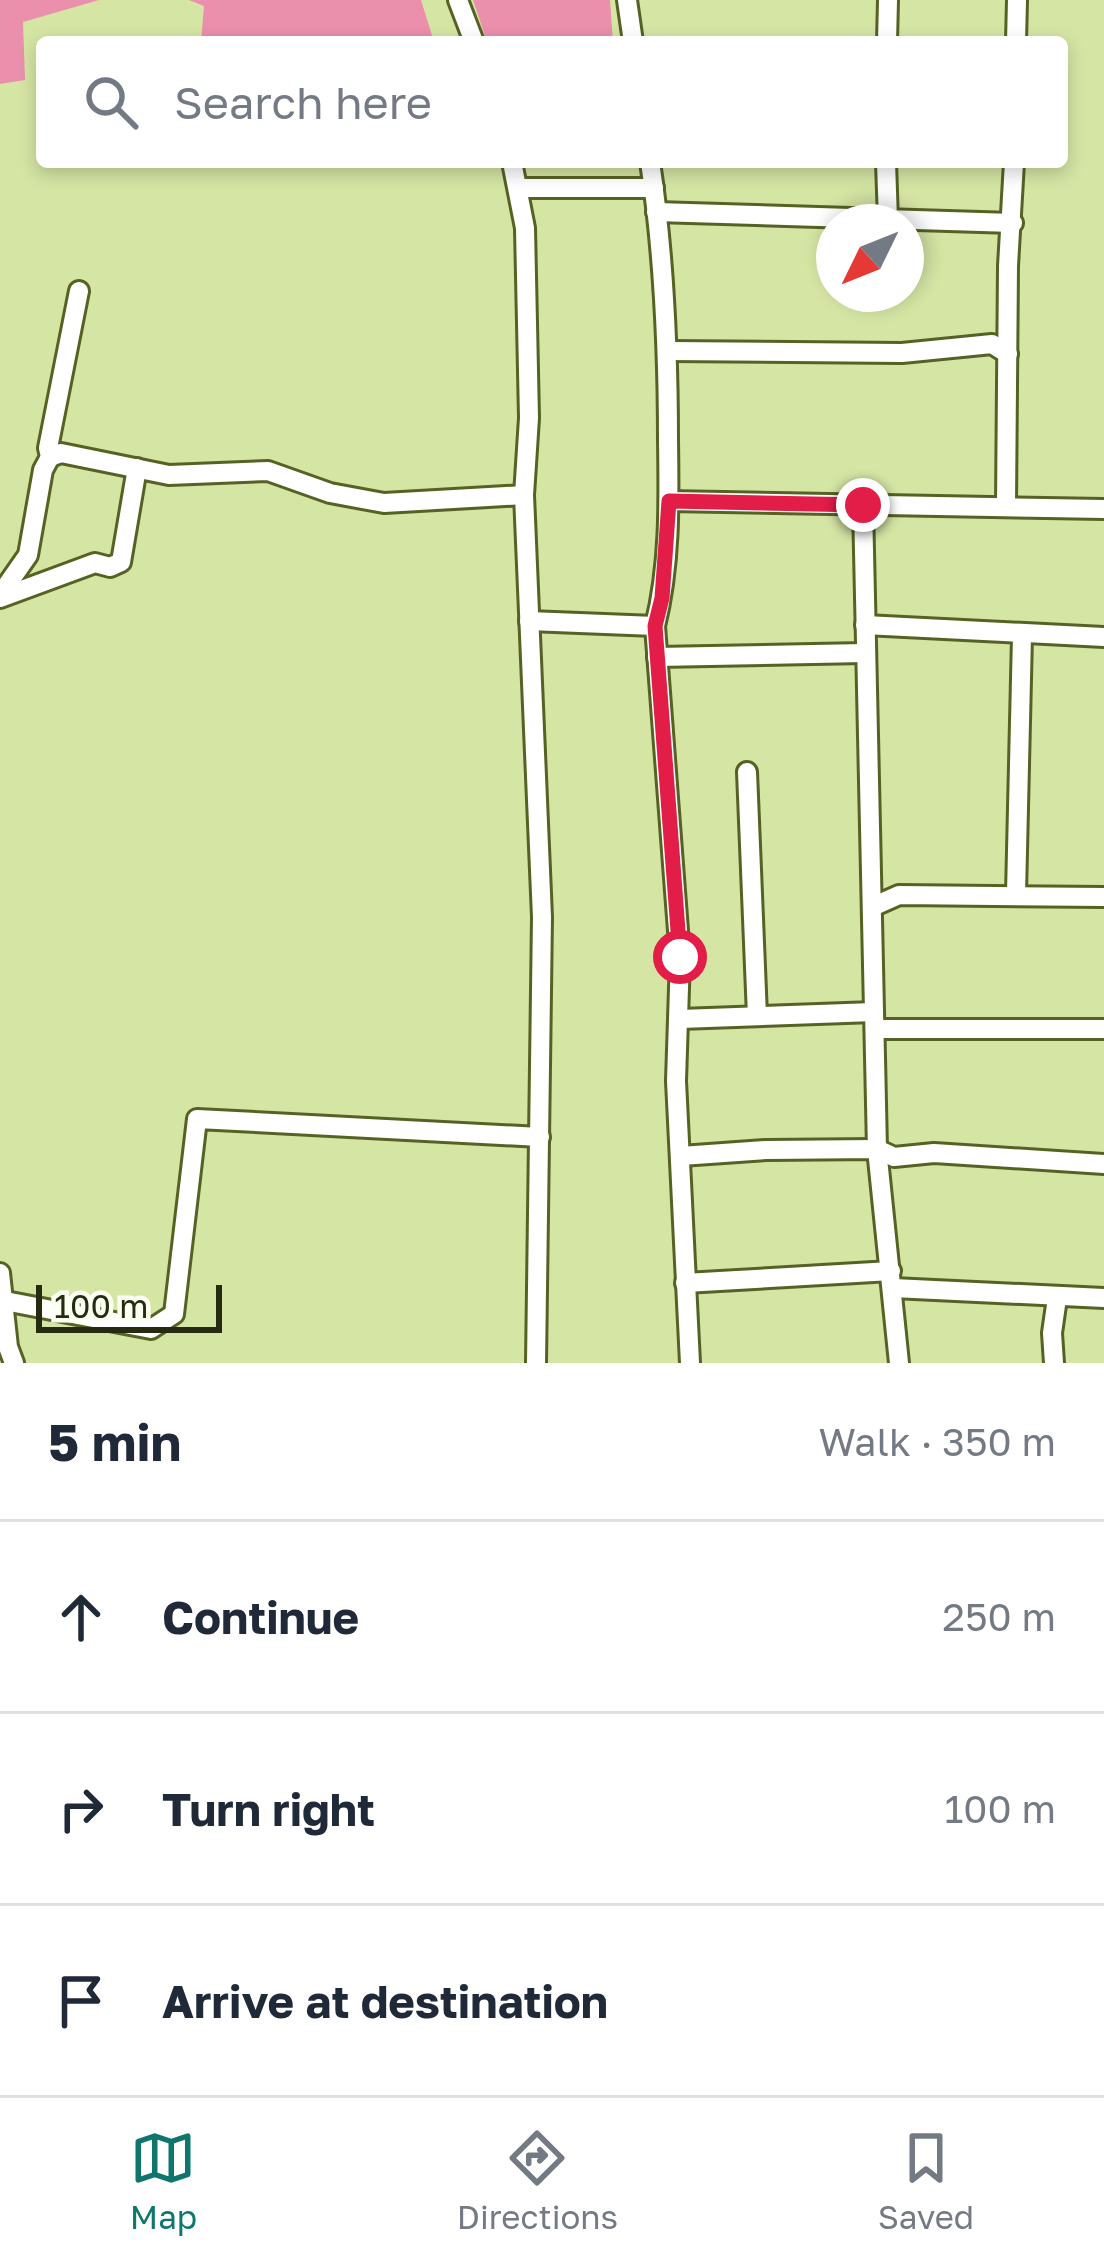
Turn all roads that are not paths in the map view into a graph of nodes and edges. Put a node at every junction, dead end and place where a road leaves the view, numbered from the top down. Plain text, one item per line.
1 (458, 0) edge
2 (627, 0) edge
3 (888, 0) edge
4 (1017, 0) edge
5 (472, 36) edge
6 (632, 36) edge
7 (887, 36) edge
8 (1016, 36) edge
9 (514, 168) edge
10 (651, 168) edge
11 (886, 168) edge
12 (1014, 168) edge
13 (519, 188) junction
14 (654, 188) junction
15 (887, 204) edge
16 (656, 212) junction
17 (816, 218) edge
18 (924, 220) edge
19 (989, 221) junction
20 (1013, 223) junction
21 (1008, 266) junction
22 (79, 291) dead end
23 (668, 350) junction
24 (1008, 354) junction
25 (50, 457) junction
26 (137, 468) junction
27 (524, 495) junction
28 (669, 501) junction
29 (1006, 504) junction
30 (863, 505) junction
31 (1104, 508) edge
32 (0, 597) edge
33 (530, 621) junction
34 (655, 626) junction
35 (865, 626) junction
36 (1022, 636) junction
37 (1104, 637) edge
38 (865, 653) junction
39 (657, 657) junction
40 (747, 772) dead end
41 (1016, 894) junction
42 (1104, 897) edge
43 (872, 907) junction
44 (757, 1016) junction
45 (680, 1019) junction
46 (876, 1021) junction
47 (1104, 1029) edge
48 (540, 1137) junction
49 (878, 1149) junction
50 (681, 1156) junction
51 (1104, 1164) edge
52 (0, 1274) edge
53 (892, 1279) junction
54 (685, 1283) junction
55 (1057, 1298) junction
56 (1104, 1298) edge
57 (1, 1302) edge
58 (14, 1363) edge
59 (536, 1363) edge
60 (690, 1363) edge
61 (899, 1363) edge
62 (1054, 1363) edge

1 - 5 street
2 - 6 street
3 - 7 street
4 - 8 street
9 - 13 street
10 - 14 street
11 - 15 street
12 - 20 street
13 - 14 street
13 - 27 street
14 - 16 street
16 - 17 street
16 - 23 street
18 - 19 street
19 - 20 street
19 - 21 street
20 - 21 street
21 - 24 street
22 - 25 street
23 - 24 street
23 - 28 street
24 - 29 street
25 - 26 street
25 - 32 street
26 - 27 street
26 - 32 street
27 - 33 street
28 - 30 street
28 - 34 street
29 - 30 street
29 - 31 street
30 - 35 street
33 - 34 street
33 - 48 street
34 - 39 street
35 - 36 street
35 - 38 street
36 - 37 street
36 - 41 street
38 - 39 street
38 - 43 street
39 - 45 street
40 - 44 street
41 - 42 street
41 - 43 street
43 - 46 street
44 - 45 street
44 - 46 street
45 - 50 street
46 - 47 street
46 - 49 street
48 - 57 street
48 - 59 street
49 - 50 street
49 - 51 street
49 - 53 street
50 - 54 street
52 - 57 street
53 - 54 street
53 - 55 street
53 - 61 street
54 - 60 street
55 - 56 street
55 - 62 street
57 - 58 street

